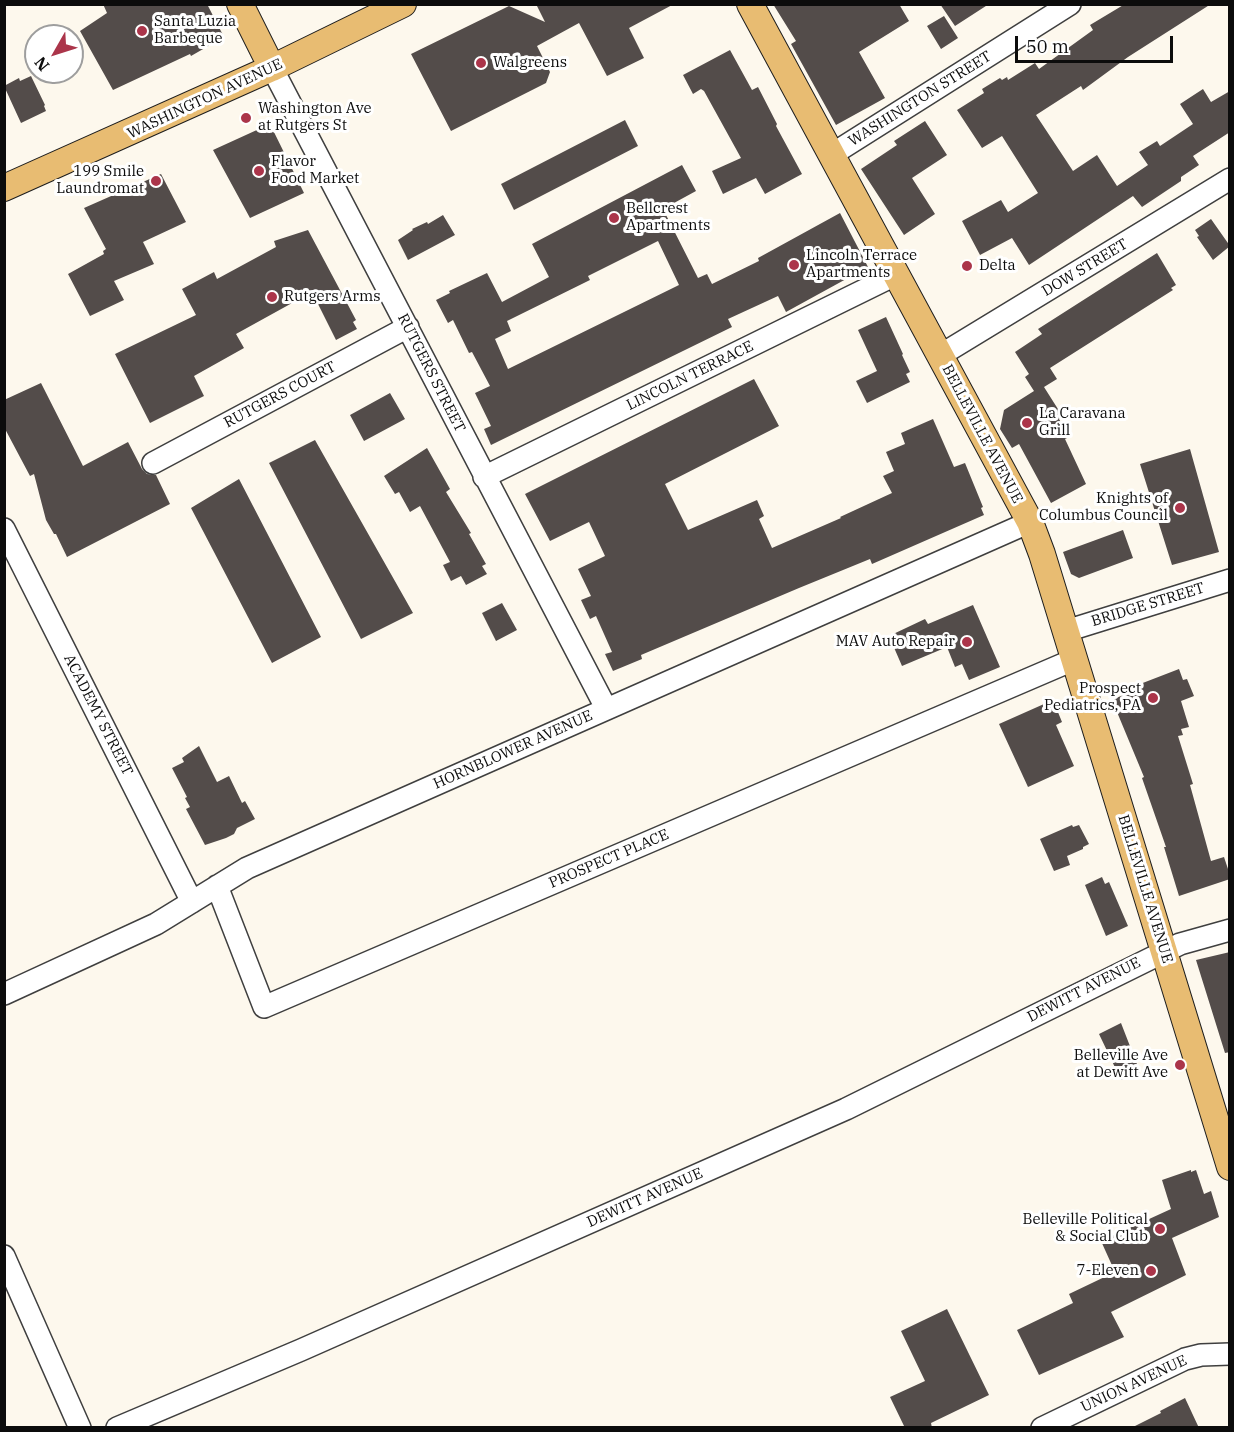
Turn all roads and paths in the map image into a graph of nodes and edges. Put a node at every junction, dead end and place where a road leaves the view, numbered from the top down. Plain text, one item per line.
1 (240, 4) edge
2 (403, 4) edge
3 (750, 4) edge
4 (1070, 4) edge
5 (272, 68) junction
6 (831, 155) junction
7 (1230, 179) edge
8 (4, 188) edge
9 (896, 275) junction
10 (408, 327) junction
11 (939, 356) junction
12 (153, 463) dead end
13 (484, 477) junction
14 (1030, 522) junction
15 (4, 529) edge
16 (1230, 580) edge
17 (1066, 631) junction
18 (1073, 660) junction
19 (606, 708) junction
20 (217, 886) junction
21 (192, 902) junction
22 (1230, 930) edge
23 (1165, 950) junction
24 (4, 994) edge
25 (1230, 1167) edge
26 (4, 1256) edge
27 (1230, 1354) edge
28 (80, 1428) edge
29 (117, 1428) edge
30 (1042, 1428) edge

1 - 5 main road, RUTGERS STREET
2 - 5 main road, WASHINGTON AVENUE
3 - 6 main road, BELLEVILLE AVENUE
4 - 6 street, WASHINGTON STREET
5 - 8 main road, WASHINGTON AVENUE
5 - 10 street, RUTGERS STREET
6 - 9 main road, BELLEVILLE AVENUE
7 - 11 street, DOW STREET
9 - 11 main road, BELLEVILLE AVENUE
9 - 13 street, LINCOLN TERRACE
10 - 12 street, RUTGERS COURT
10 - 13 street, RUTGERS STREET
11 - 14 main road, BELLEVILLE AVENUE
13 - 19 street, RUTGERS STREET
14 - 17 main road, BELLEVILLE AVENUE
14 - 19 street, HORNBLOWER AVENUE
15 - 21 street, ACADEMY STREET
16 - 17 street, BRIDGE STREET
17 - 18 main road, BELLEVILLE AVENUE
18 - 20 street, PROSPECT PLACE
18 - 23 main road, BELLEVILLE AVENUE
19 - 20 street, HORNBLOWER AVENUE
20 - 21 street, HORNBLOWER AVENUE
21 - 24 street, HORNBLOWER AVENUE
22 - 23 street, DEWITT AVENUE
23 - 25 main road, BELLEVILLE AVENUE
23 - 29 street, DEWITT AVENUE
26 - 28 street
27 - 30 street, UNION AVENUE

